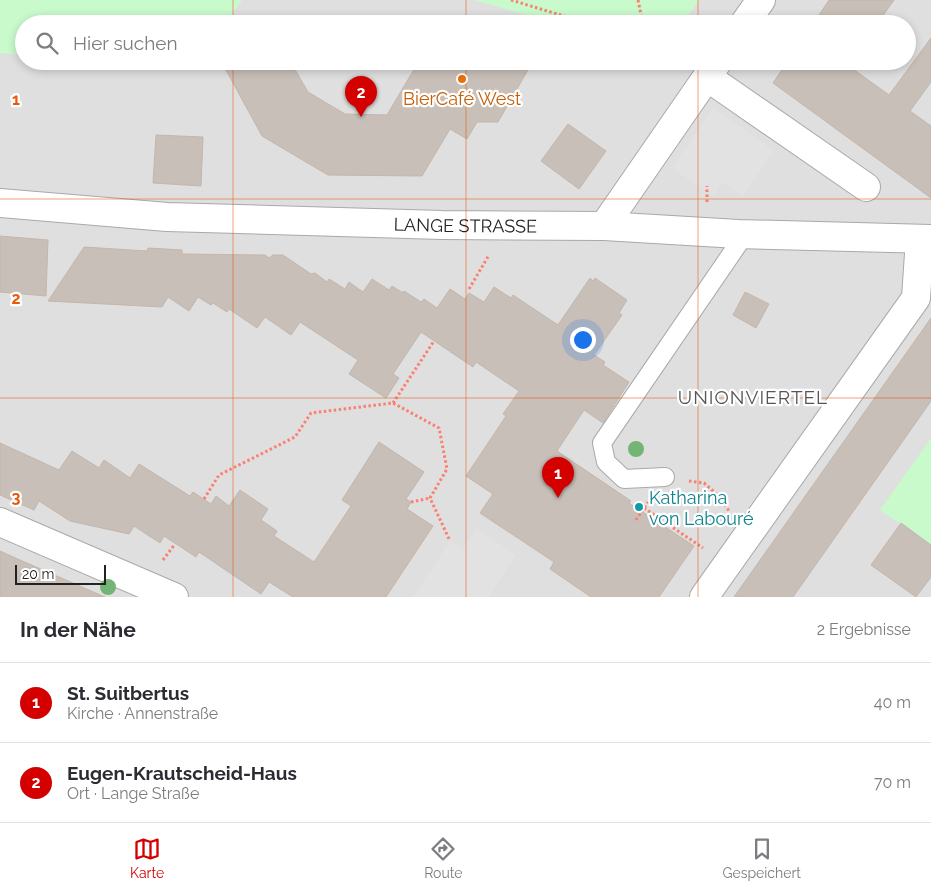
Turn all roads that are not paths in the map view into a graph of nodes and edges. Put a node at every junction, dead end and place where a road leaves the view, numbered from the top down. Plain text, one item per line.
1 (760, 0) edge
2 (750, 15) edge
3 (712, 70) edge
4 (714, 70) edge
5 (866, 187) dead end
6 (0, 203) edge
7 (604, 226) junction
8 (745, 234) junction
9 (925, 239) edge
10 (665, 477) road end
11 (0, 522) edge
12 (174, 597) edge
13 (704, 597) edge

1 - 2 street
3 - 7 street
4 - 5 street
6 - 7 street, LANGE STRASSE
7 - 8 street, LANGE STRASSE
8 - 9 street, LANGE STRASSE
8 - 10 lane
9 - 13 street
11 - 12 street

